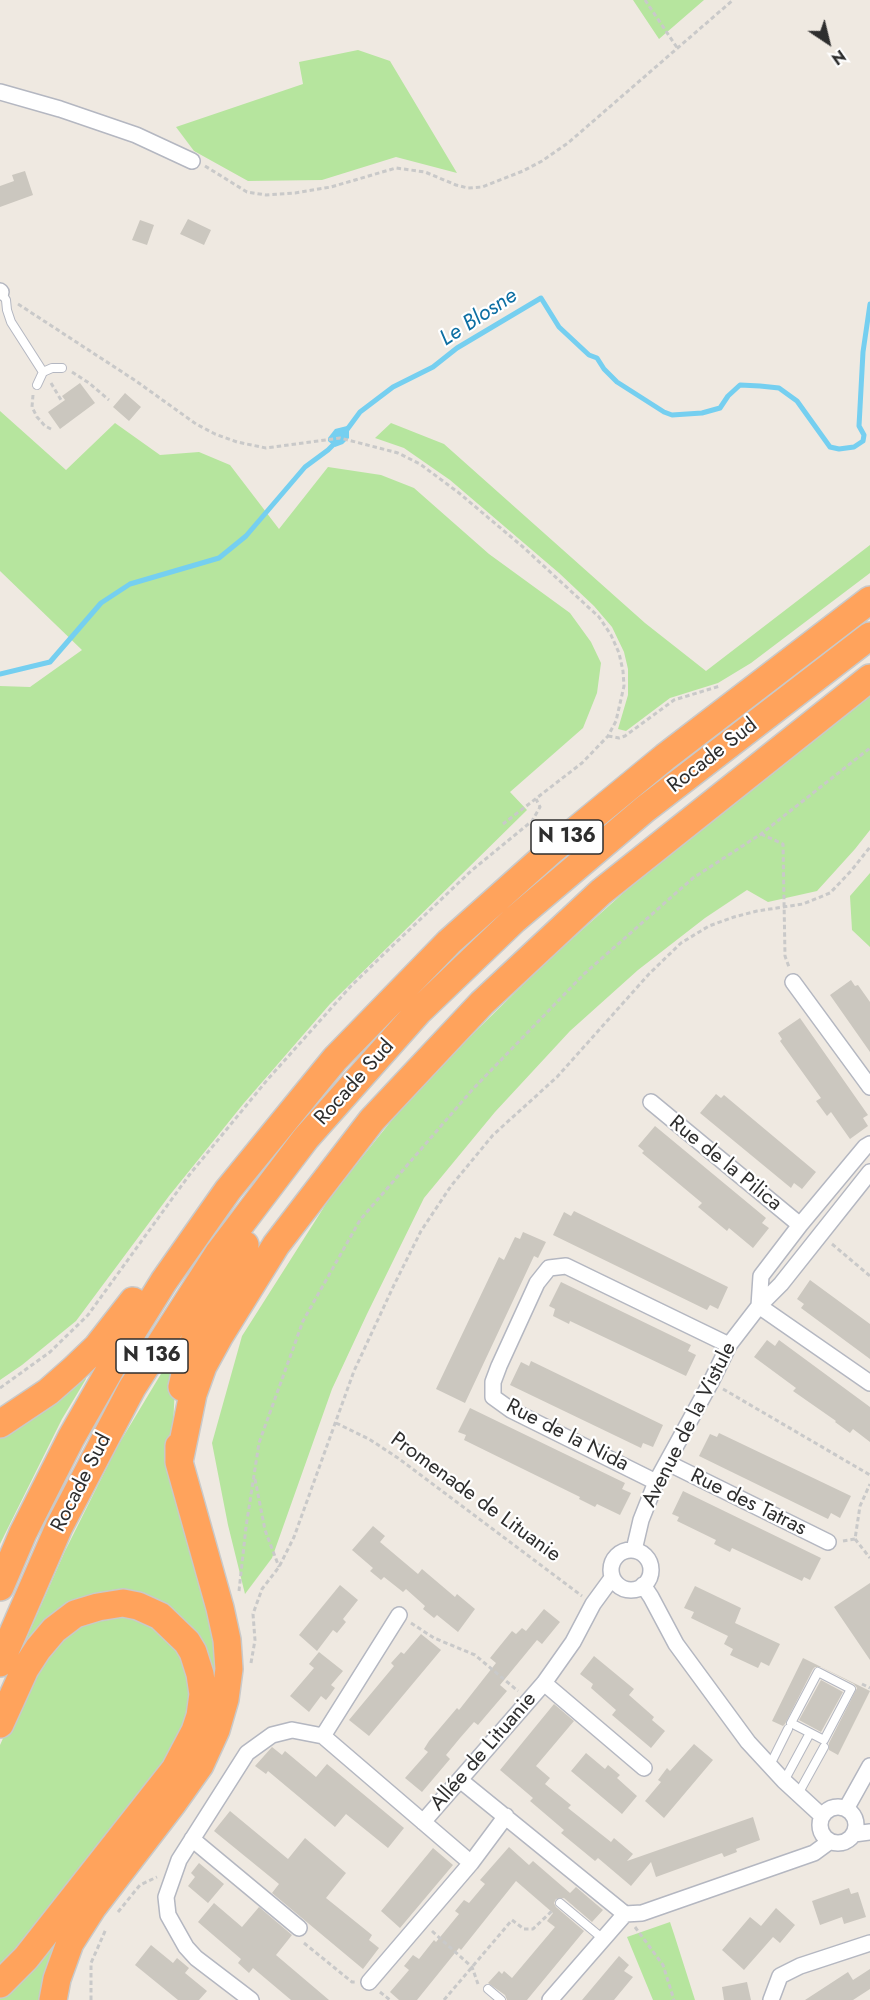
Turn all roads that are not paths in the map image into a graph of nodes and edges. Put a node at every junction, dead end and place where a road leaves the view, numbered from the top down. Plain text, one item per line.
1 (0, 92) edge
2 (192, 162) road end
3 (2, 295) edge
4 (62, 368) road end
5 (43, 372) junction
6 (37, 385) road end
7 (870, 600) edge
8 (870, 636) edge
9 (870, 678) edge
10 (793, 982) road end
11 (870, 1087) edge
12 (651, 1102) dead end
13 (306, 1138) junction
14 (870, 1144) edge
15 (870, 1172) edge
16 (800, 1225) junction
17 (164, 1281) junction
18 (759, 1306) junction
19 (729, 1345) junction
20 (870, 1383) edge
21 (0, 1424) edge
22 (179, 1462) junction
23 (668, 1463) junction
24 (656, 1482) junction
25 (828, 1542) road end
26 (634, 1550) junction
27 (612, 1578) junction
28 (644, 1586) junction
29 (0, 1587) edge
30 (399, 1616) road end
31 (0, 1663) edge
32 (544, 1683) junction
33 (0, 1724) edge
34 (788, 1729) dead end
35 (810, 1733) junction
36 (323, 1736) junction
37 (824, 1747) dead end
38 (770, 1765) junction
39 (870, 1766) edge
40 (644, 1768) dead end
41 (460, 1780) junction
42 (784, 1781) junction
43 (798, 1794) junction
44 (846, 1809) junction
45 (506, 1816) junction
46 (822, 1816) junction
47 (423, 1822) junction
48 (870, 1832) edge
49 (854, 1834) junction
50 (192, 1839) junction
51 (829, 1842) junction
52 (471, 1863) junction
53 (560, 1903) road end
54 (625, 1914) junction
55 (299, 1928) road end
56 (602, 1938) junction
57 (870, 1942) edge
58 (369, 1982) road end
59 (0, 1984) edge
60 (488, 1989) road end
61 (53, 2000) edge
62 (251, 2000) edge
63 (501, 2000) edge
64 (550, 2000) edge
65 (771, 2000) edge

1 - 2 street
3 - 5 lane
4 - 5 lane
5 - 6 lane
7 - 17 highway, Rocade Sud / N 136
8 - 13 highway, Rocade Sud / N 136
9 - 22 highway
10 - 11 street
12 - 16 street, Rue de la Pilica
13 - 22 highway
13 - 31 highway, Rocade Sud / N 136
14 - 16 street
15 - 18 street, Avenue de la Vistule
16 - 18 street
17 - 21 highway
17 - 29 highway, Rocade Sud / N 136
18 - 19 street, Avenue de la Vistule
18 - 20 street
19 - 23 street, Avenue de la Vistule
19 - 24 street, Rue de la Nida
22 - 61 highway
23 - 24 street, Avenue de la Vistule
23 - 25 street, Rue des Tatras
24 - 26 street, Avenue de la Vistule
26 - 27 street
26 - 28 street
27 - 28 street
27 - 32 street, Allée de Lituanie
28 - 38 street
30 - 36 street
32 - 40 street
32 - 41 street, Allée de Lituanie
33 - 59 highway
34 - 38 lane
35 - 35 lane
35 - 42 lane
36 - 47 street, Allée de Lituanie
36 - 50 street, Allée de Lituanie
37 - 43 lane
38 - 42 street
39 - 44 street
41 - 45 street
41 - 47 street, Allée de Lituanie
42 - 43 street
43 - 46 street
44 - 46 street
44 - 49 street
45 - 52 street
45 - 54 street
46 - 51 street
47 - 52 street
48 - 49 street
49 - 51 street
50 - 55 street
50 - 62 street, Allée de Lituanie
51 - 54 street
52 - 58 street
53 - 56 lane
54 - 56 street
56 - 64 street
57 - 65 street
60 - 63 lane

